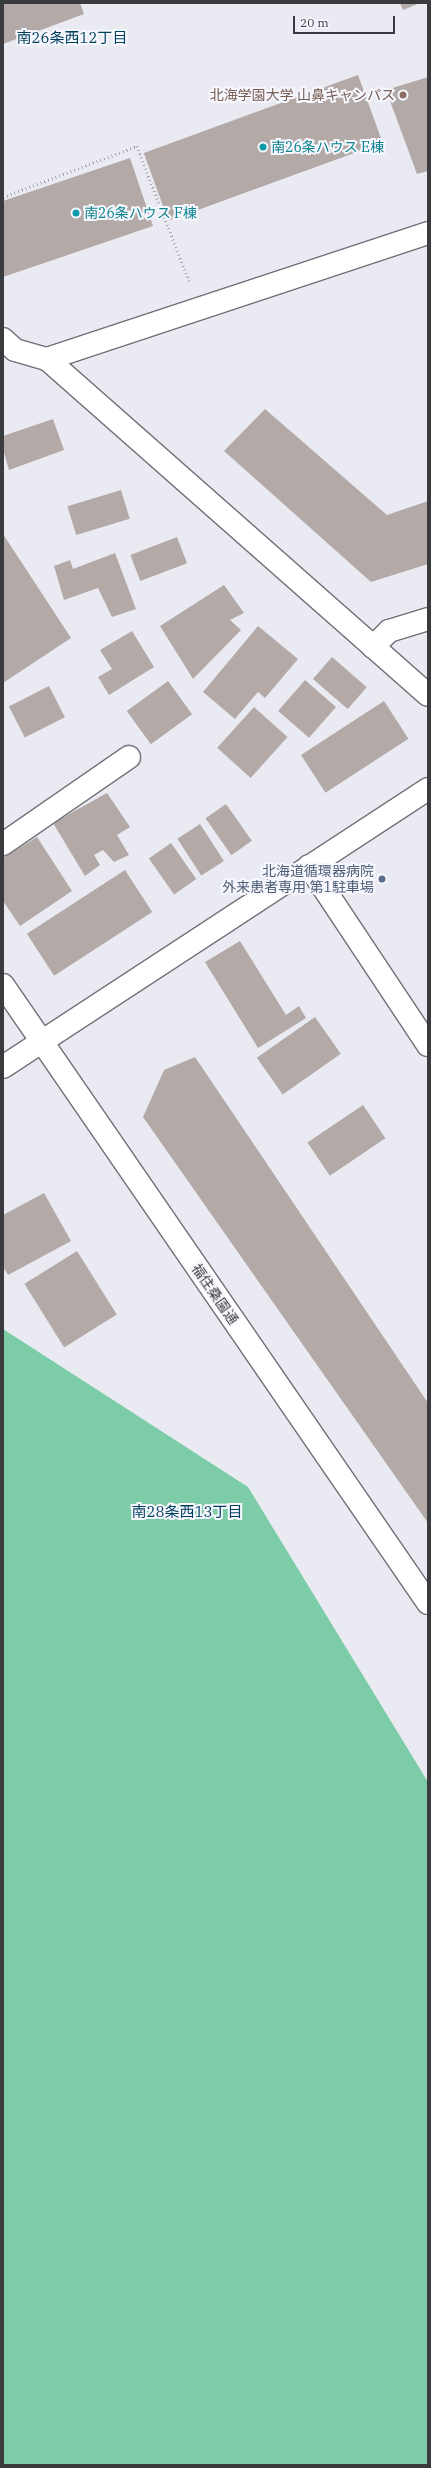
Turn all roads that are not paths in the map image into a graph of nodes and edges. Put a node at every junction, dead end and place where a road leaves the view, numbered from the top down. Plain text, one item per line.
1 (428, 233) edge
2 (3, 339) edge
3 (47, 359) junction
4 (428, 619) edge
5 (373, 647) junction
6 (428, 695) edge
7 (129, 757) dead end
8 (428, 789) edge
9 (3, 844) edge
10 (309, 866) junction
11 (3, 985) edge
12 (42, 1042) junction
13 (428, 1046) edge
14 (3, 1067) edge
15 (428, 1603) edge

1 - 3 street
2 - 3 street
3 - 5 street
4 - 5 street
5 - 6 street
7 - 9 street
8 - 10 street
10 - 12 street
10 - 13 street
11 - 12 street, 福住桑園通
12 - 14 street
12 - 15 street, 福住桑園通

